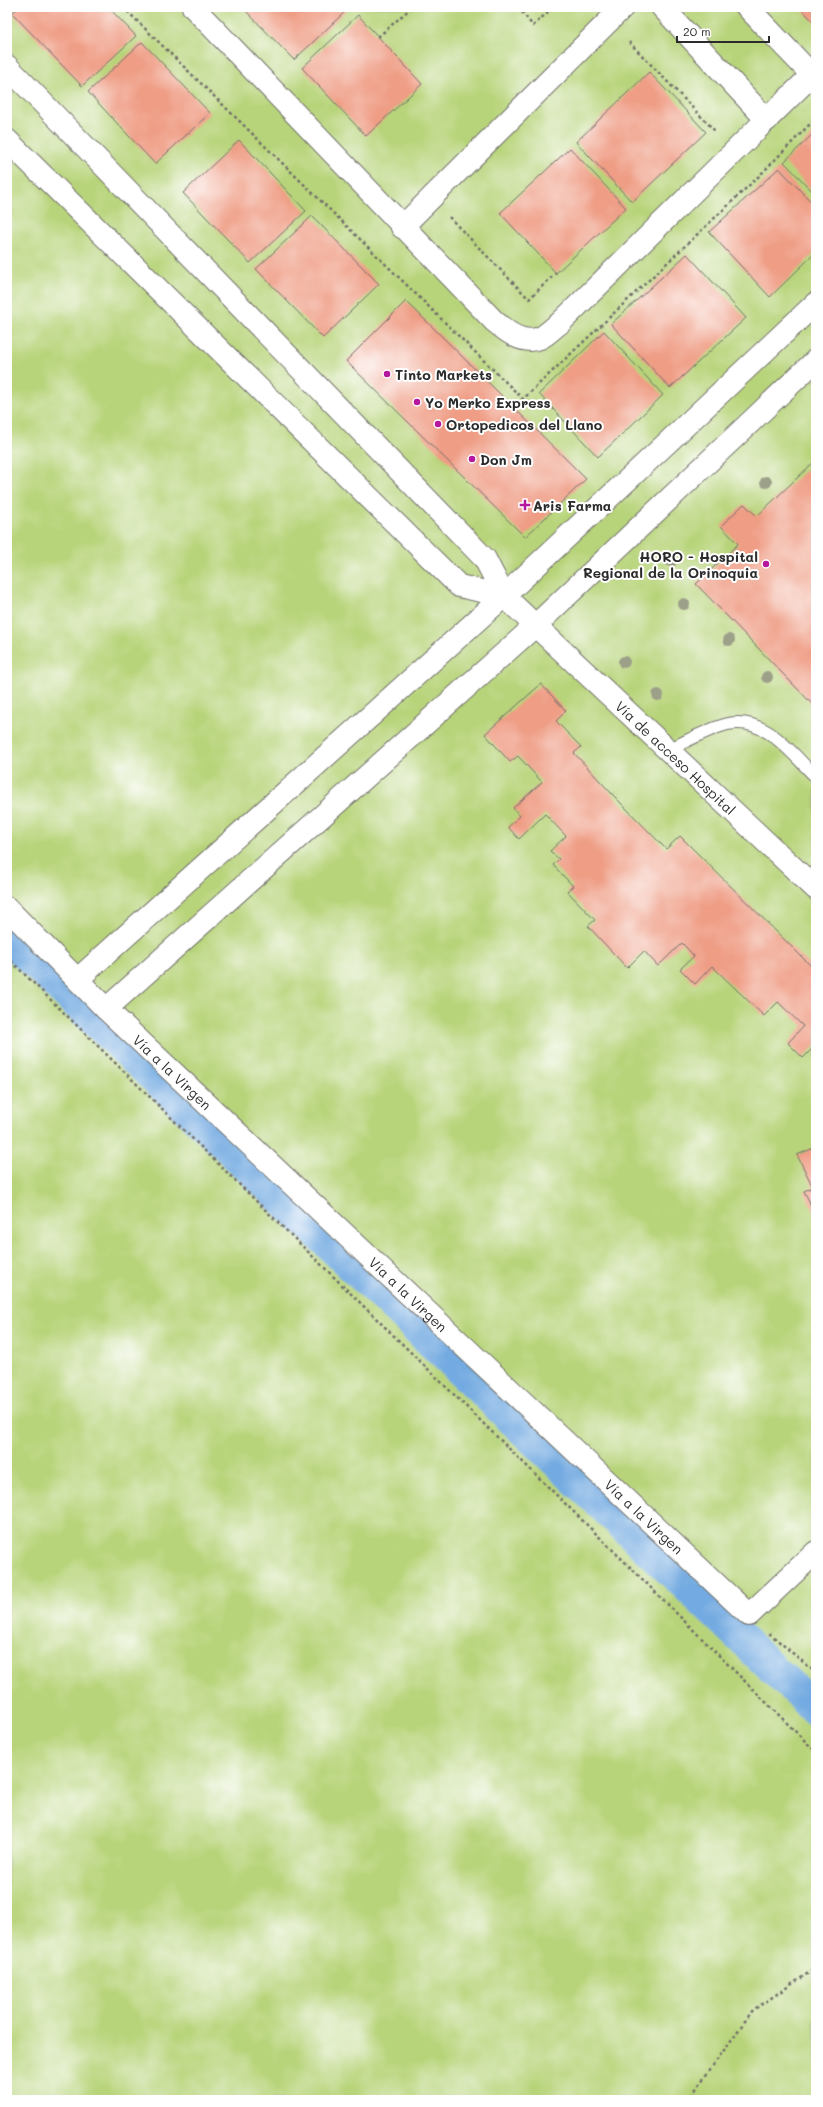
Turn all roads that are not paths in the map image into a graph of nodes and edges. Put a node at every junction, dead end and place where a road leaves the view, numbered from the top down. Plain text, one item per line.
1 (193, 7) edge
2 (662, 7) edge
3 (747, 7) edge
4 (616, 14) edge
5 (7, 66) edge
6 (814, 73) edge
7 (767, 120) junction
8 (7, 140) edge
9 (402, 227) junction
10 (816, 302) edge
11 (816, 360) edge
12 (504, 596) junction
13 (536, 625) junction
14 (668, 750) junction
15 (816, 777) edge
16 (816, 889) edge
17 (7, 908) edge
18 (78, 979) junction
19 (106, 1009) junction
20 (816, 1552) edge

1 - 9 street
2 - 7 street
3 - 6 street
4 - 9 street
5 - 12 street
6 - 7 street
7 - 9 street
8 - 12 street
10 - 12 street
11 - 13 street
12 - 13 street, Vía de acceso Hospital
12 - 18 street
13 - 14 street, Vía de acceso Hospital
13 - 19 street
14 - 15 lane
14 - 16 street, Vía de acceso Hospital
17 - 18 street, Vía a la Virgen
18 - 19 street, Vía a la Virgen
19 - 20 street, Vía a la Virgen

